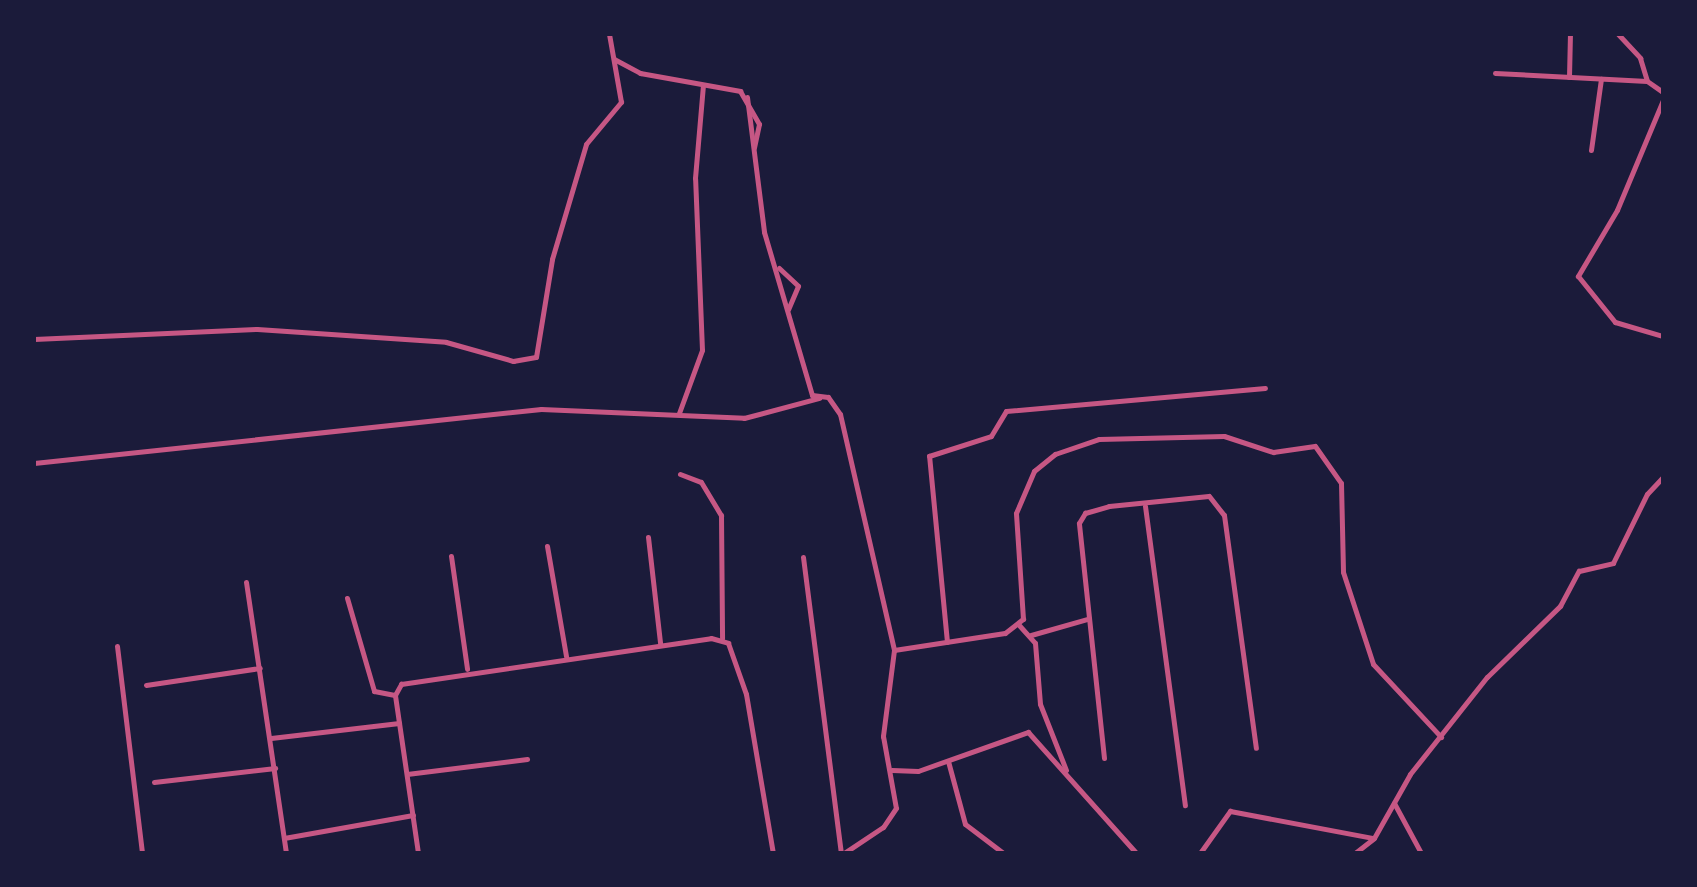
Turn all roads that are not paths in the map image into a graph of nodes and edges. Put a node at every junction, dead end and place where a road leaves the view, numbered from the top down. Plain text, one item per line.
1 (609, 34) edge
2 (1570, 34) edge
3 (1618, 34) edge
4 (614, 58) junction
5 (1495, 73) dead end
6 (1569, 77) junction
7 (1601, 79) junction
8 (1647, 81) junction
9 (703, 85) junction
10 (1663, 92) edge
11 (1663, 100) edge
12 (1591, 150) dead end
13 (778, 268) junction
14 (788, 309) junction
15 (1663, 336) edge
16 (34, 339) edge
17 (1265, 388) dead end
18 (820, 397) junction
19 (679, 413) junction
20 (34, 463) edge
21 (680, 474) dead end
22 (1663, 477) edge
23 (1145, 506) junction
24 (648, 537) dead end
25 (547, 546) dead end
26 (451, 556) dead end
27 (803, 557) dead end
28 (246, 582) dead end
29 (347, 598) dead end
30 (1087, 619) junction
31 (1018, 624) junction
32 (1031, 635) junction
33 (722, 638) junction
34 (947, 642) junction
35 (660, 643) junction
36 (117, 646) dead end
37 (894, 650) junction
38 (566, 656) junction
39 (260, 668) junction
40 (467, 669) junction
41 (146, 685) dead end
42 (395, 695) junction
43 (399, 723) junction
44 (1441, 737) junction
45 (271, 738) junction
46 (1256, 748) dead end
47 (1104, 758) dead end
48 (527, 759) dead end
49 (948, 761) junction
50 (275, 768) junction
51 (892, 770) junction
52 (407, 774) junction
53 (154, 782) dead end
54 (1072, 782) junction
55 (1393, 802) junction
56 (1185, 805) dead end
57 (413, 815) junction
58 (284, 838) junction
59 (1374, 838) junction
60 (142, 853) edge
61 (286, 853) edge
62 (418, 853) edge
63 (773, 853) edge
64 (843, 853) edge
65 (1003, 853) edge
66 (1136, 853) edge
67 (1200, 853) edge
68 (1355, 853) edge
69 (1421, 853) edge

1 - 4 street
2 - 6 street
3 - 8 street
4 - 9 street
4 - 16 street
5 - 6 street
6 - 7 street
7 - 8 street
7 - 12 street
8 - 10 street
9 - 13 street
9 - 19 street
11 - 15 street
13 - 14 street
13 - 14 street
14 - 18 street
17 - 34 street
18 - 19 street
18 - 37 street
19 - 20 street
21 - 33 street
22 - 44 street
23 - 30 street
23 - 46 street
23 - 56 street
24 - 35 street
25 - 38 street
26 - 40 street
27 - 64 street
28 - 39 street
29 - 42 street
30 - 32 street
30 - 47 street
31 - 32 street
31 - 34 street
31 - 44 street
32 - 54 street
33 - 35 street
33 - 63 street
34 - 37 street
35 - 38 street
36 - 60 street
37 - 51 street
38 - 40 street
39 - 41 street
39 - 45 street
40 - 42 street
42 - 43 street
43 - 45 street
43 - 52 street
44 - 55 street
45 - 50 street
48 - 52 street
49 - 51 street
49 - 54 street
49 - 65 street
50 - 53 street
50 - 58 street
51 - 64 street
52 - 57 street
54 - 66 street
55 - 59 street
55 - 69 street
57 - 58 street
57 - 62 street
58 - 61 street
59 - 67 street
59 - 68 street

